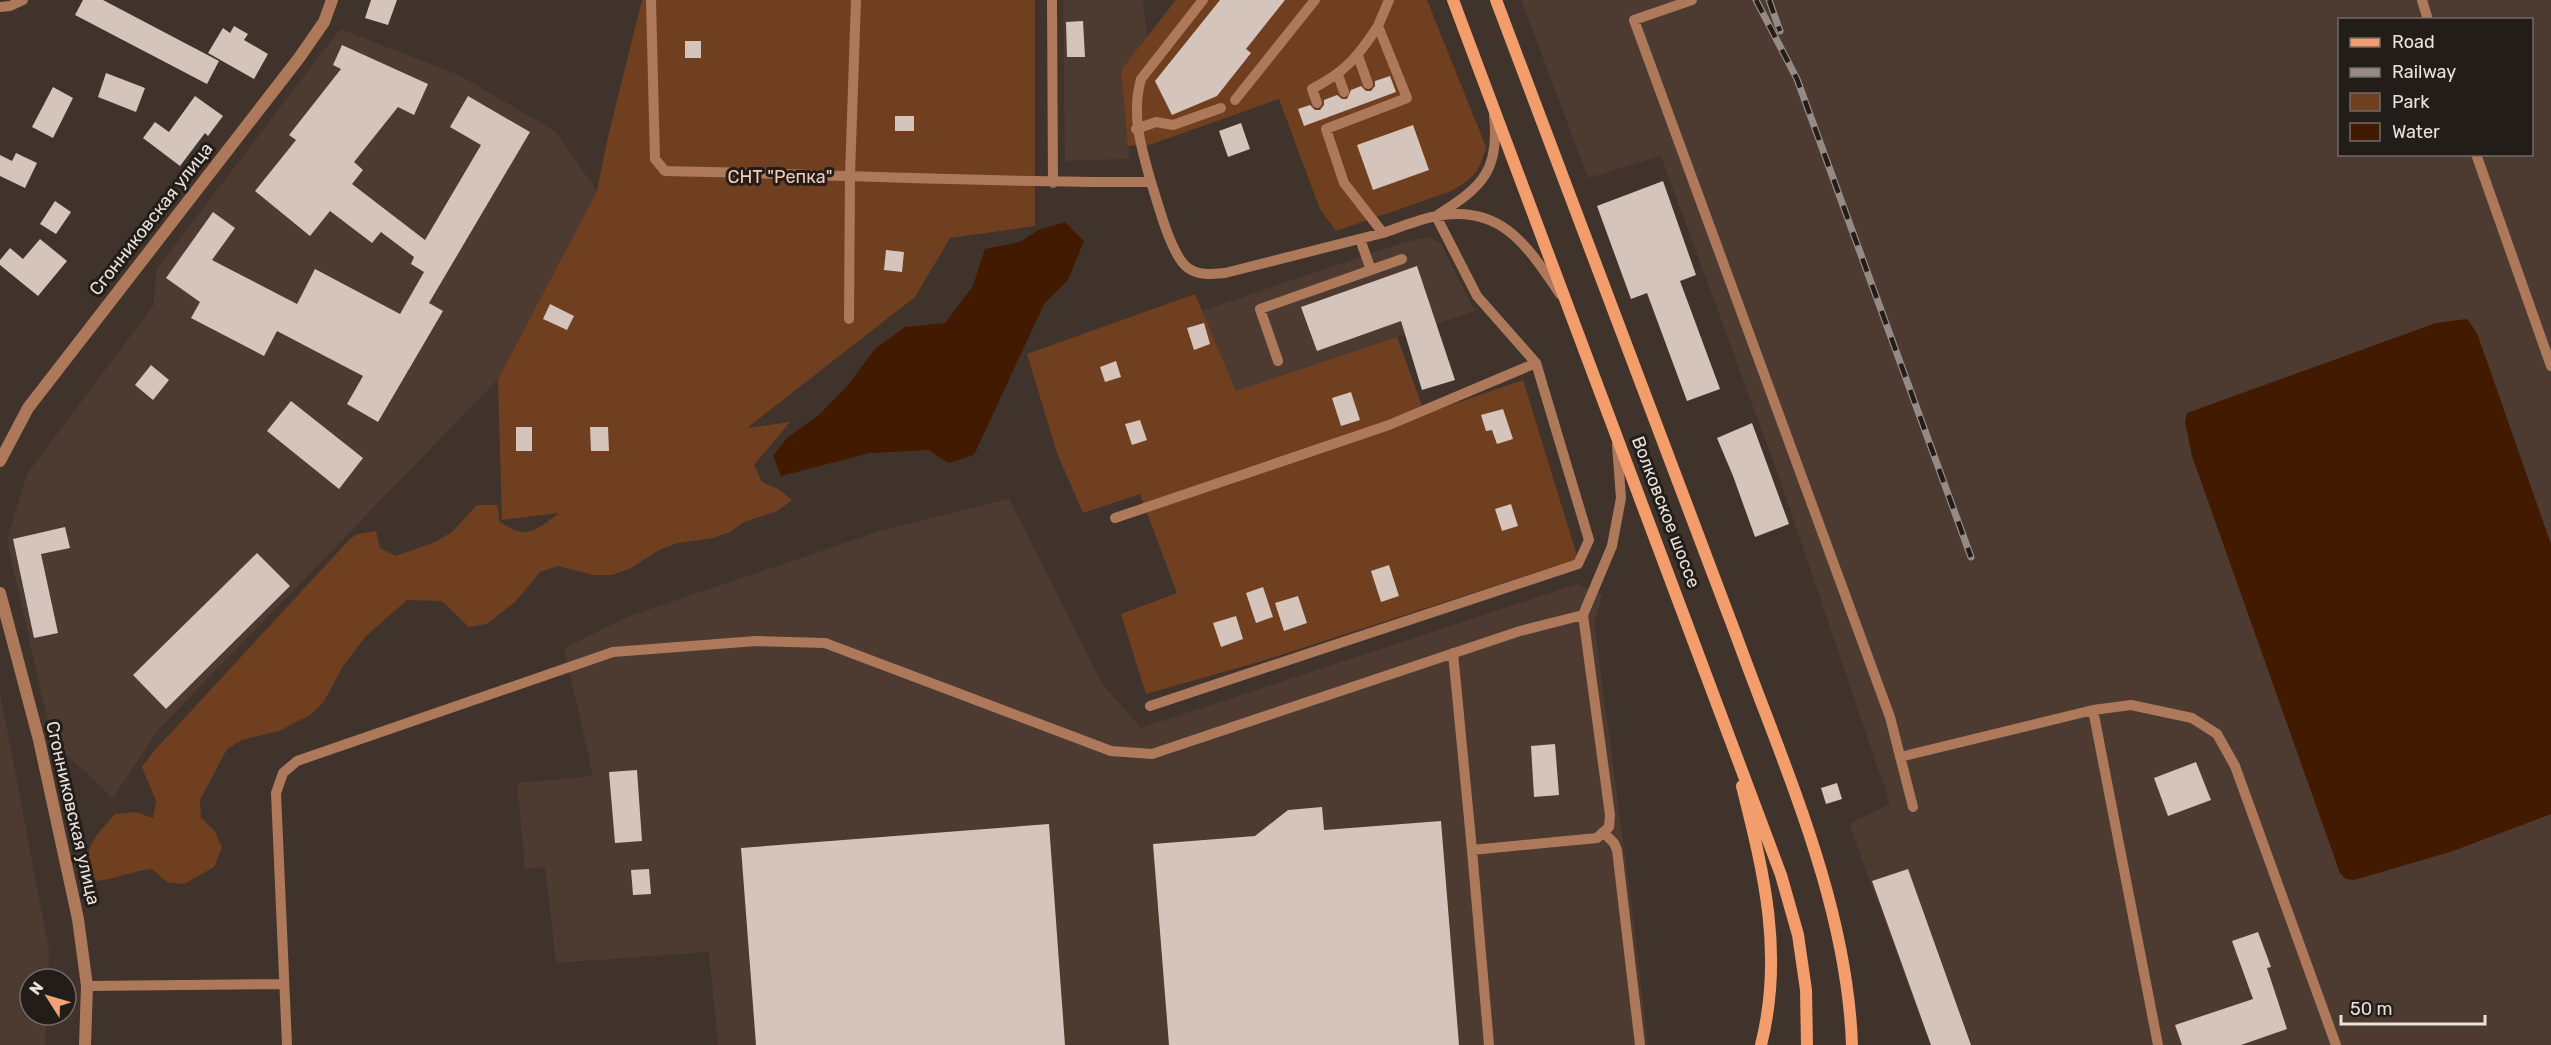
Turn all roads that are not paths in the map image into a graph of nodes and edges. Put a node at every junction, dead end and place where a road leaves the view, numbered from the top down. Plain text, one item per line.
1 (23, 0) edge
2 (332, 0) edge
3 (651, 0) edge
4 (856, 0) edge
5 (1052, 0) edge
6 (1203, 0) edge
7 (1315, 0) edge
8 (1389, 0) edge
9 (1453, 0) edge
10 (1496, 0) edge
11 (1692, 0) edge
12 (2422, 0) edge
13 (0, 7) edge
14 (2427, 18) edge
15 (1378, 26) junction
16 (1358, 57) junction
17 (1338, 75) junction
18 (1368, 84) dead end
19 (1344, 92) dead end
20 (1235, 100) dead end
21 (1317, 103) dead end
22 (1492, 104) junction
23 (1221, 108) dead end
24 (1136, 129) junction
25 (2477, 156) edge
26 (850, 175) junction
27 (1151, 182) junction
28 (1053, 183) junction
29 (1436, 216) junction
30 (1383, 233) junction
31 (1360, 238) junction
32 (1402, 259) dead end
33 (1371, 270) junction
34 (1569, 308) junction
35 (849, 319) dead end
36 (1278, 361) dead end
37 (1536, 363) junction
38 (2551, 366) edge
39 (1616, 432) junction
40 (0, 461) edge
41 (1115, 519) dead end
42 (0, 593) edge
43 (1582, 615) junction
44 (1453, 653) junction
45 (1150, 706) dead end
46 (2093, 710) junction
47 (1724, 718) junction
48 (1900, 757) junction
49 (1913, 807) dead end
50 (1604, 833) junction
51 (1472, 850) junction
52 (284, 984) junction
53 (87, 986) junction
54 (86, 1045) edge
55 (287, 1045) edge
56 (1489, 1045) edge
57 (1640, 1045) edge
58 (1761, 1045) edge
59 (1807, 1045) edge
60 (1852, 1045) edge
61 (2158, 1045) edge
62 (2336, 1045) edge

1 - 13 lane
2 - 40 street, Сгонниковская улица
3 - 26 lane
4 - 26 lane
5 - 28 lane
6 - 24 lane
7 - 20 lane
8 - 15 lane
9 - 22 main road, Волковское шоссе
10 - 60 main road, Волковское шоссе
11 - 48 lane
12 - 14 lane
15 - 16 lane
15 - 30 lane
16 - 17 lane
16 - 18 lane
17 - 19 lane
17 - 21 lane
22 - 29 lane
22 - 34 main road, Волковское шоссе
23 - 24 lane
24 - 27 lane
25 - 38 lane
26 - 28 lane
26 - 35 lane
27 - 28 lane
27 - 31 lane
29 - 30 lane
29 - 34 lane
29 - 37 lane
30 - 31 lane
31 - 33 lane
32 - 33 lane
33 - 36 lane
34 - 39 main road, Волковское шоссе
37 - 41 lane
37 - 45 lane
39 - 43 lane
39 - 47 main road, Волковское шоссе
42 - 53 street, Сгонниковская улица
43 - 44 lane
43 - 50 lane
44 - 51 lane
44 - 52 lane
46 - 48 lane
46 - 61 lane
46 - 62 lane
47 - 58 main road
47 - 59 main road, Волковское шоссе
48 - 49 lane
50 - 51 lane
50 - 57 lane
51 - 56 lane
52 - 53 lane
52 - 55 lane
53 - 54 street, Сгонниковская улица

